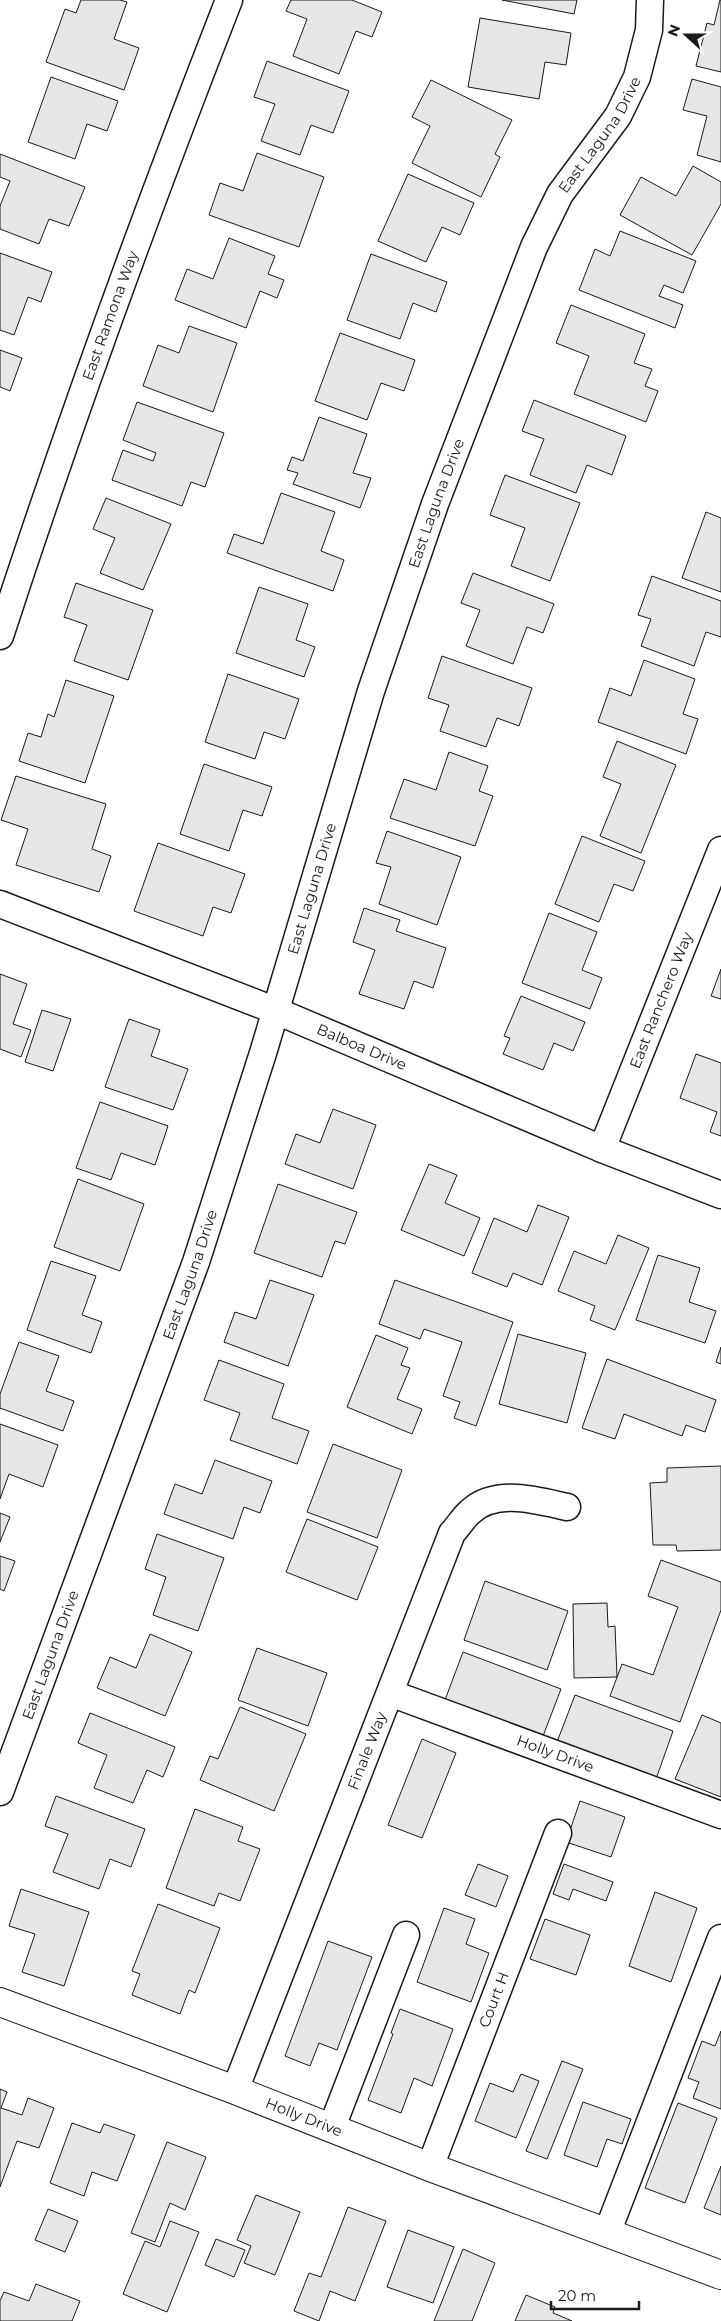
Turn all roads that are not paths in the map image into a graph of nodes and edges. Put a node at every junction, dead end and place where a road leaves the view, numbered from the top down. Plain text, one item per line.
1 (229, 0) edge
2 (650, 0) edge
3 (0, 636) edge
4 (721, 850) edge
5 (0, 904) edge
6 (274, 1010) junction
7 (602, 1149) junction
8 (721, 1195) edge
9 (567, 1507) dead end
10 (390, 1692) junction
11 (0, 1792) edge
12 (721, 1815) edge
13 (558, 1832) dead end
14 (406, 1935) dead end
15 (721, 1938) edge
16 (0, 2002) edge
17 (235, 2090) junction
18 (332, 2127) junction
19 (430, 2168) junction
20 (608, 2233) junction
21 (721, 2275) edge

1 - 3 street, East Ramona Way
2 - 6 street, East Laguna Drive
4 - 7 street, East Ranchero Way
5 - 6 street, Balboa Drive
6 - 7 street, Balboa Drive
6 - 11 street, East Laguna Drive
7 - 8 street, Balboa Drive
9 - 10 street, Finale Way
10 - 12 street, Holly Drive
10 - 17 street, Finale Way
13 - 19 street, Court H
14 - 18 street
15 - 20 street
16 - 17 street, Holly Drive
17 - 18 street, Holly Drive
18 - 19 street, Holly Drive
19 - 20 street, Holly Drive
20 - 21 street, Holly Drive

